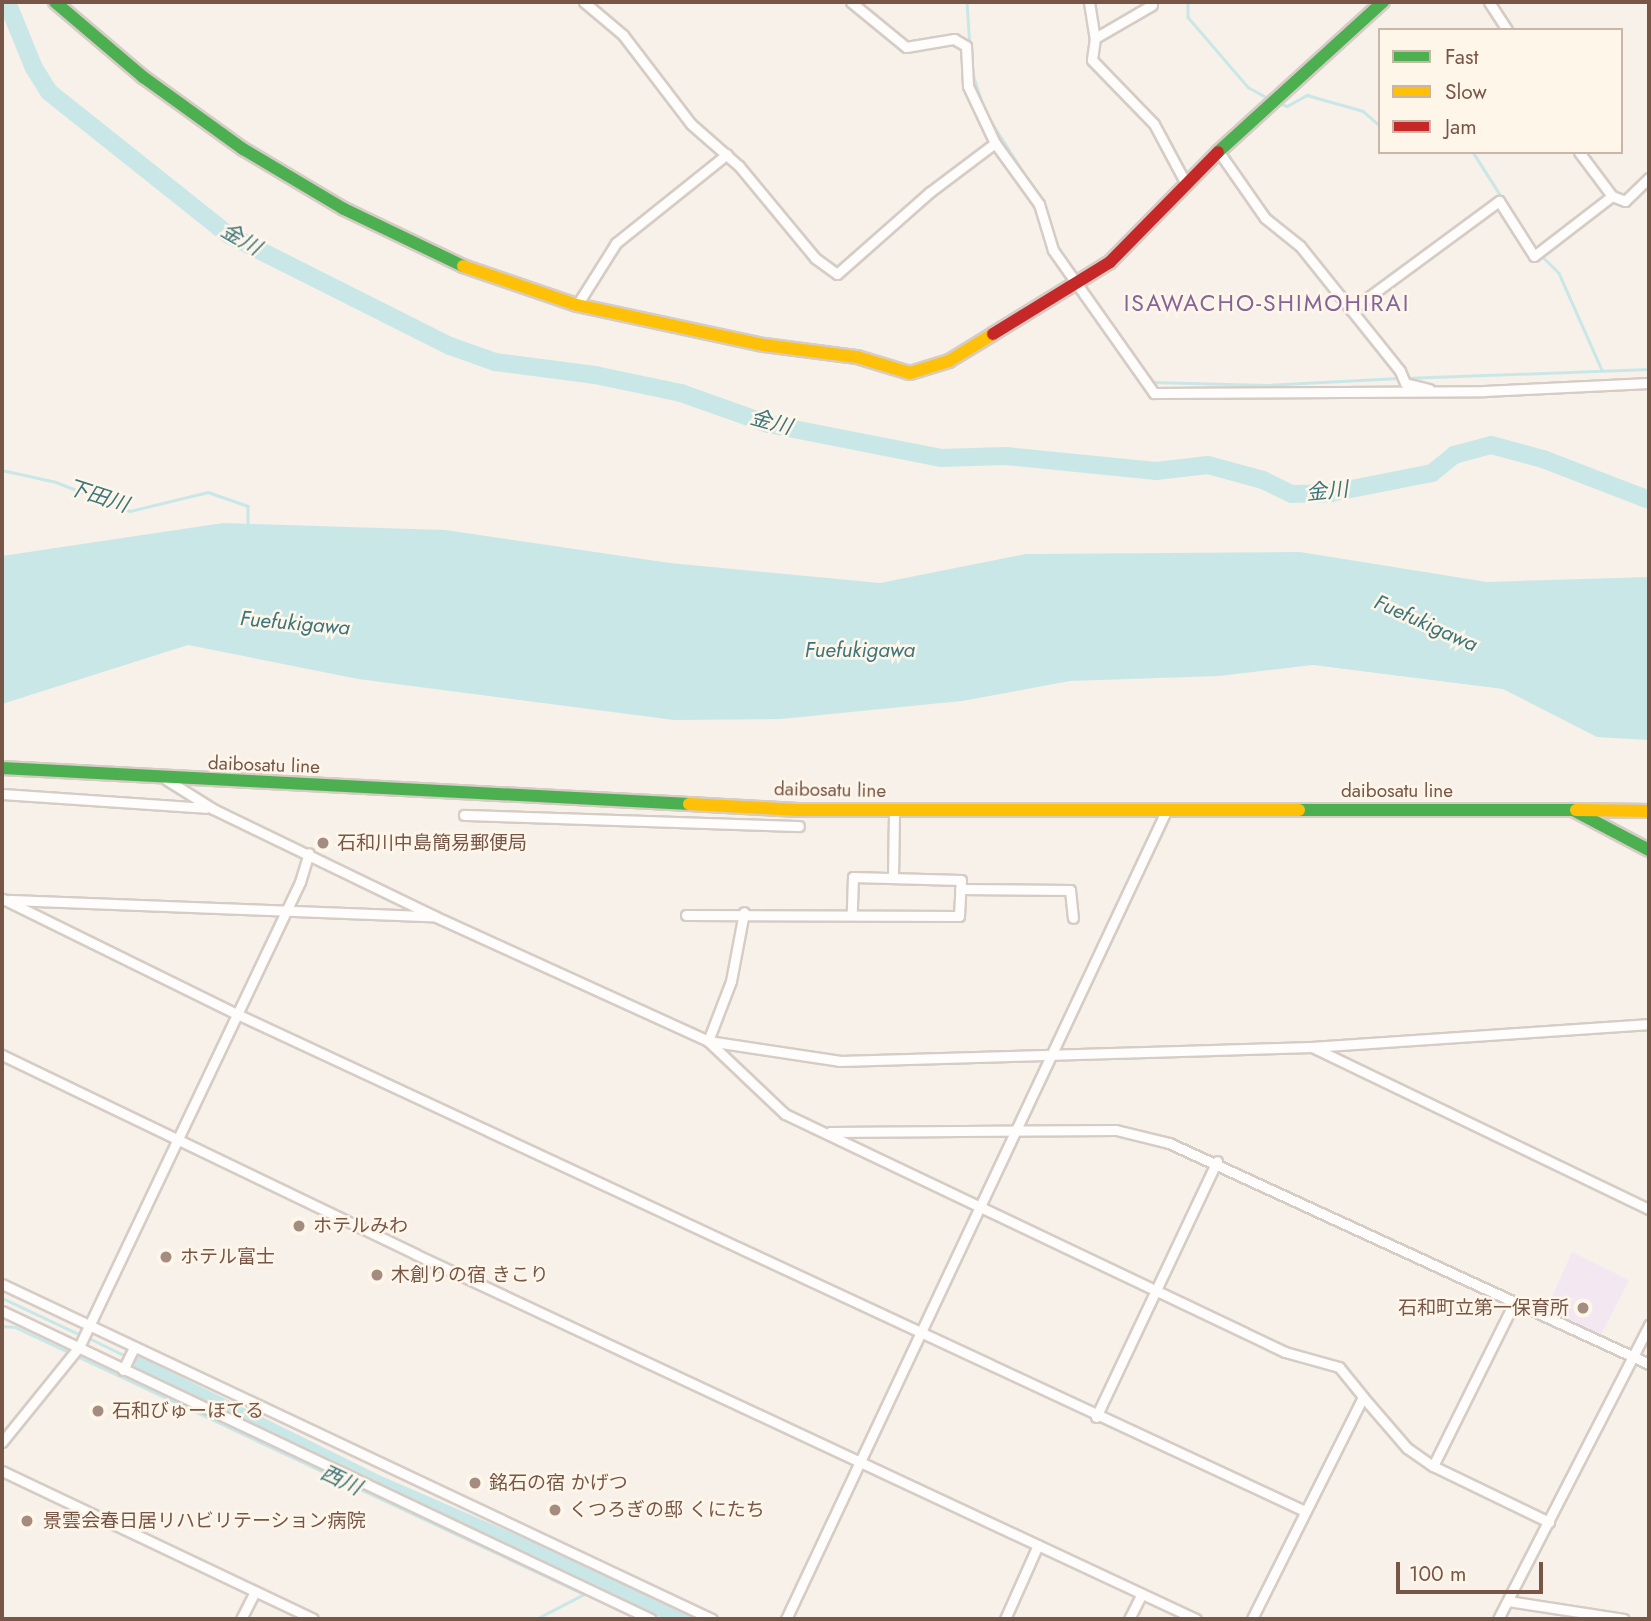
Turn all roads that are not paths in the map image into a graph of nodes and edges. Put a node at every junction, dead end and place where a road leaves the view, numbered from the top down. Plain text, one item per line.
1 (55, 2) edge
2 (584, 2) edge
3 (851, 2) edge
4 (1089, 2) edge
5 (1383, 2) edge
6 (1489, 2) edge
7 (1152, 5) dead end
8 (1506, 28) edge
9 (1095, 38) junction
10 (995, 143) junction
11 (1219, 152) junction
12 (727, 154) junction
13 (1580, 154) edge
14 (1649, 178) edge
15 (1185, 184) junction
16 (1612, 196) junction
17 (1077, 284) junction
18 (577, 305) junction
19 (1350, 310) junction
20 (1649, 383) edge
21 (1440, 392) junction
22 (2, 768) edge
23 (167, 780) junction
24 (2, 794) edge
25 (705, 805) junction
26 (213, 809) junction
27 (1573, 810) junction
28 (894, 811) junction
29 (1166, 811) junction
30 (1643, 811) edge
31 (464, 815) dead end
32 (701, 823) junction
33 (799, 826) dead end
34 (1626, 838) junction
35 (1649, 850) edge
36 (309, 853) junction
37 (893, 878) junction
38 (960, 889) junction
39 (2, 899) edge
40 (286, 912) junction
41 (744, 912) junction
42 (852, 914) junction
43 (686, 915) dead end
44 (433, 916) junction
45 (1073, 918) dead end
46 (237, 1014) junction
47 (1649, 1024) edge
48 (708, 1041) junction
49 (1312, 1047) junction
50 (1055, 1054) junction
51 (2, 1055) edge
52 (826, 1132) junction
53 (1018, 1132) junction
54 (178, 1139) junction
55 (1217, 1161) junction
56 (982, 1209) junction
57 (1649, 1209) edge
58 (2, 1284) edge
59 (1157, 1290) junction
60 (1514, 1303) junction
61 (2, 1311) edge
62 (1649, 1325) edge
63 (88, 1329) junction
64 (922, 1334) junction
65 (78, 1347) junction
66 (132, 1349) junction
67 (1634, 1357) junction
68 (1649, 1364) edge
69 (124, 1368) junction
70 (1363, 1397) junction
71 (1096, 1416) junction
72 (2, 1442) edge
73 (861, 1464) junction
74 (1433, 1466) junction
75 (2, 1471) edge
76 (1304, 1511) junction
77 (1549, 1522) junction
78 (1038, 1545) junction
79 (255, 1592) junction
80 (1142, 1594) junction
81 (1508, 1601) junction
82 (241, 1619) edge
83 (313, 1619) edge
84 (651, 1619) edge
85 (712, 1619) edge
86 (786, 1619) edge
87 (1005, 1619) edge
88 (1129, 1619) edge
89 (1196, 1619) edge
90 (1252, 1619) edge
91 (1498, 1619) edge
92 (1624, 1619) edge

1 - 18 main road
2 - 12 street
3 - 10 street
4 - 9 street
5 - 11 main road
6 - 8 street
7 - 9 street
9 - 15 street
10 - 12 street
10 - 17 street
11 - 15 main road
11 - 19 street
12 - 18 street
13 - 16 street
14 - 16 street
15 - 17 main road
16 - 19 street
17 - 18 main road
17 - 21 street
19 - 21 street
20 - 21 street
22 - 23 main road, daibosatu line
23 - 25 main road, daibosatu line
23 - 26 street
24 - 26 street
25 - 28 main road, daibosatu line
25 - 32 street
26 - 36 street
27 - 29 main road, daibosatu line
27 - 30 main road
27 - 34 main road, daibosatu line
28 - 29 main road, daibosatu line
28 - 37 street
29 - 50 street
30 - 34 main road
31 - 32 street
32 - 33 street
34 - 35 main road, daibosatu line
36 - 40 street
36 - 44 street
37 - 38 street
37 - 42 street
38 - 42 street
38 - 45 street
39 - 40 street
39 - 46 street
40 - 44 street
40 - 46 street
41 - 42 street
41 - 43 street
41 - 48 street
44 - 48 street
46 - 54 street
46 - 64 street
47 - 49 street
48 - 50 street
48 - 52 street
49 - 50 street
49 - 57 street
50 - 53 street
51 - 54 street
52 - 53 street
52 - 56 street
53 - 55 street
53 - 56 street
54 - 63 street
54 - 73 street
55 - 59 street
55 - 60 street
56 - 59 street
56 - 64 street
58 - 63 street
59 - 70 street
59 - 71 street
60 - 67 street
60 - 74 street
61 - 65 street
62 - 67 street
63 - 65 street
63 - 66 street
64 - 71 street
64 - 73 street
65 - 69 street
65 - 72 street
66 - 69 street
66 - 85 street
67 - 68 street
67 - 77 street
69 - 84 street
70 - 74 street
70 - 76 street
71 - 76 street
73 - 78 street
73 - 86 street
74 - 77 street
75 - 79 street
76 - 90 street
77 - 81 street
78 - 80 street
78 - 87 street
79 - 82 street
79 - 83 street
80 - 88 street
80 - 89 street
81 - 91 street
81 - 92 street

